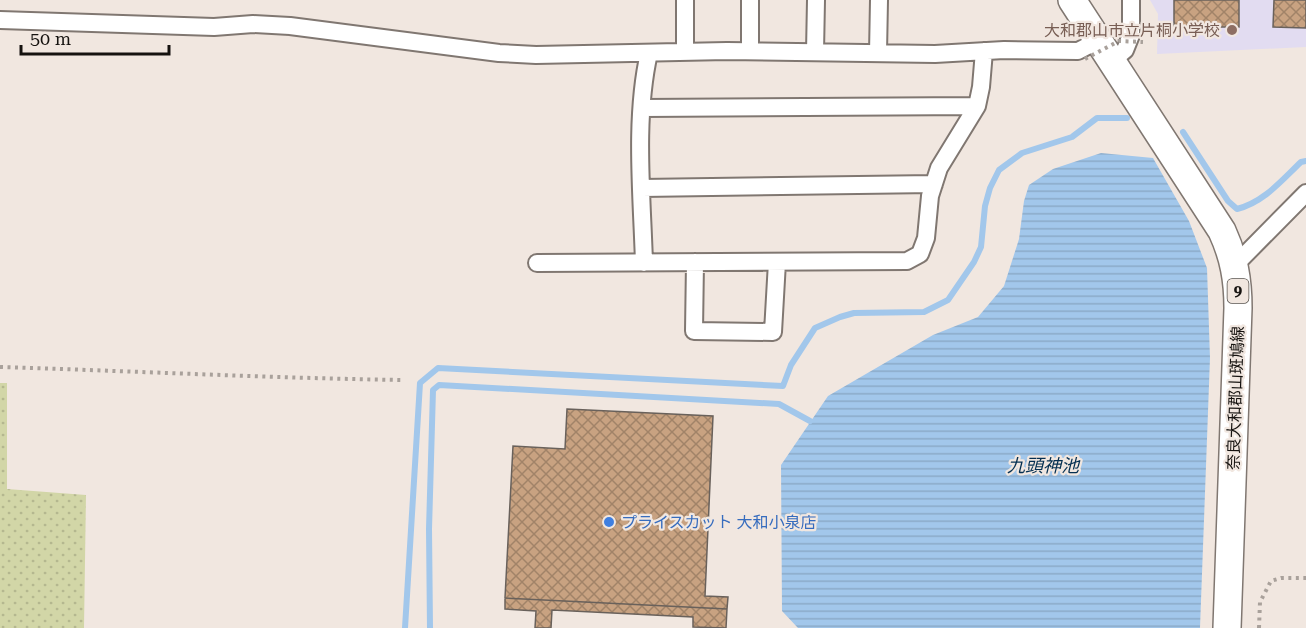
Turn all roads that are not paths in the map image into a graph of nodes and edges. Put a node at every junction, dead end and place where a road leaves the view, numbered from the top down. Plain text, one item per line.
1 (685, 0) edge
2 (750, 0) edge
3 (816, 0) edge
4 (879, 0) edge
5 (1072, 0) edge
6 (1131, 0) edge
7 (0, 20) edge
8 (685, 51) junction
9 (750, 51) junction
10 (984, 51) junction
11 (815, 52) junction
12 (649, 53) junction
13 (878, 53) junction
14 (1099, 53) junction
15 (977, 106) junction
16 (642, 108) junction
17 (934, 184) junction
18 (642, 188) junction
19 (1306, 193) edge
20 (695, 262) junction
21 (777, 262) junction
22 (537, 263) dead end
23 (644, 263) junction
24 (1234, 266) junction
25 (1227, 628) edge

1 - 8 street
2 - 9 street
3 - 11 street
4 - 13 street
5 - 14 main road, 奈良大和郡山斑鳩線 / 9
6 - 14 street
7 - 12 street
8 - 9 street
8 - 12 street
9 - 11 street
10 - 13 street
10 - 14 street
10 - 15 street
11 - 13 street
12 - 16 street
14 - 24 main road, 奈良大和郡山斑鳩線 / 9
15 - 16 street
15 - 17 street
16 - 18 street
17 - 18 street
17 - 21 street
18 - 23 street
19 - 24 street
20 - 21 street
20 - 21 street
20 - 23 street
22 - 23 street
24 - 25 main road, 奈良大和郡山斑鳩線 / 9

